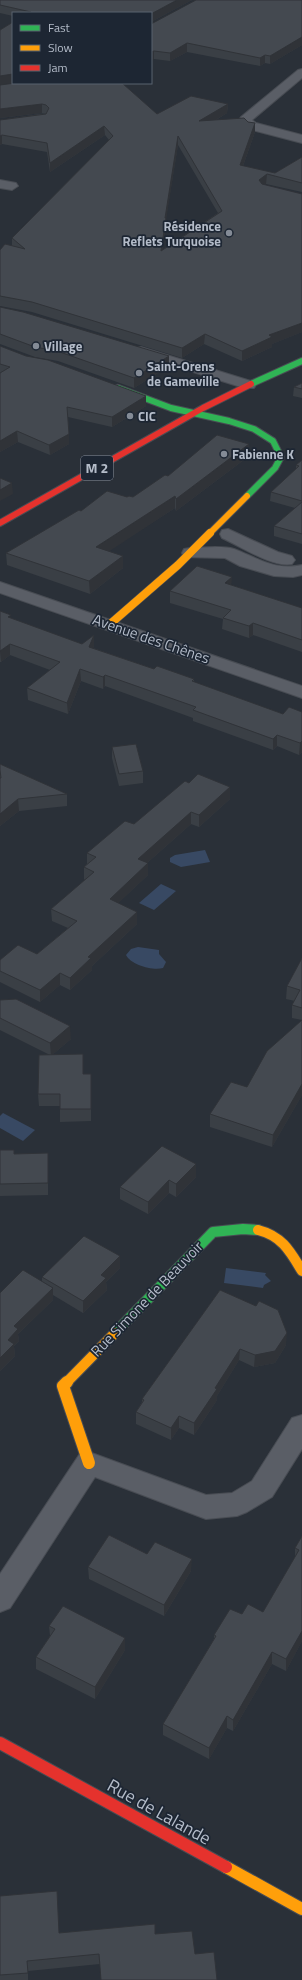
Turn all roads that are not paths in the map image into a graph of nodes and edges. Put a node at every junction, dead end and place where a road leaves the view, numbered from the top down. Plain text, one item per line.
1 (302, 72) edge
2 (302, 139) edge
3 (124, 346) edge
4 (302, 361) edge
5 (107, 384) edge
6 (249, 385) junction
7 (193, 414) junction
8 (226, 517) junction
9 (0, 522) edge
10 (228, 534) junction
11 (190, 553) junction
12 (228, 553) junction
13 (302, 565) edge
14 (302, 570) edge
15 (0, 587) edge
16 (109, 625) junction
17 (302, 692) edge
18 (302, 1271) edge
19 (302, 1426) edge
20 (89, 1463) junction
21 (0, 1599) edge
22 (0, 1743) edge
23 (302, 1909) edge

1 - 2 street
3 - 6 street
4 - 6 street, M 2
5 - 7 street
6 - 7 street, M 2
7 - 8 street
7 - 9 street, M 2
8 - 10 street
8 - 11 street
10 - 12 street
10 - 13 street
11 - 12 street
11 - 16 street
12 - 14 street
15 - 16 street, Avenue des Chênes
16 - 17 street, Avenue des Chênes
18 - 20 street, Rue Simone de Beauvoir
19 - 20 street
20 - 21 street
22 - 23 street, Rue de Lalande

